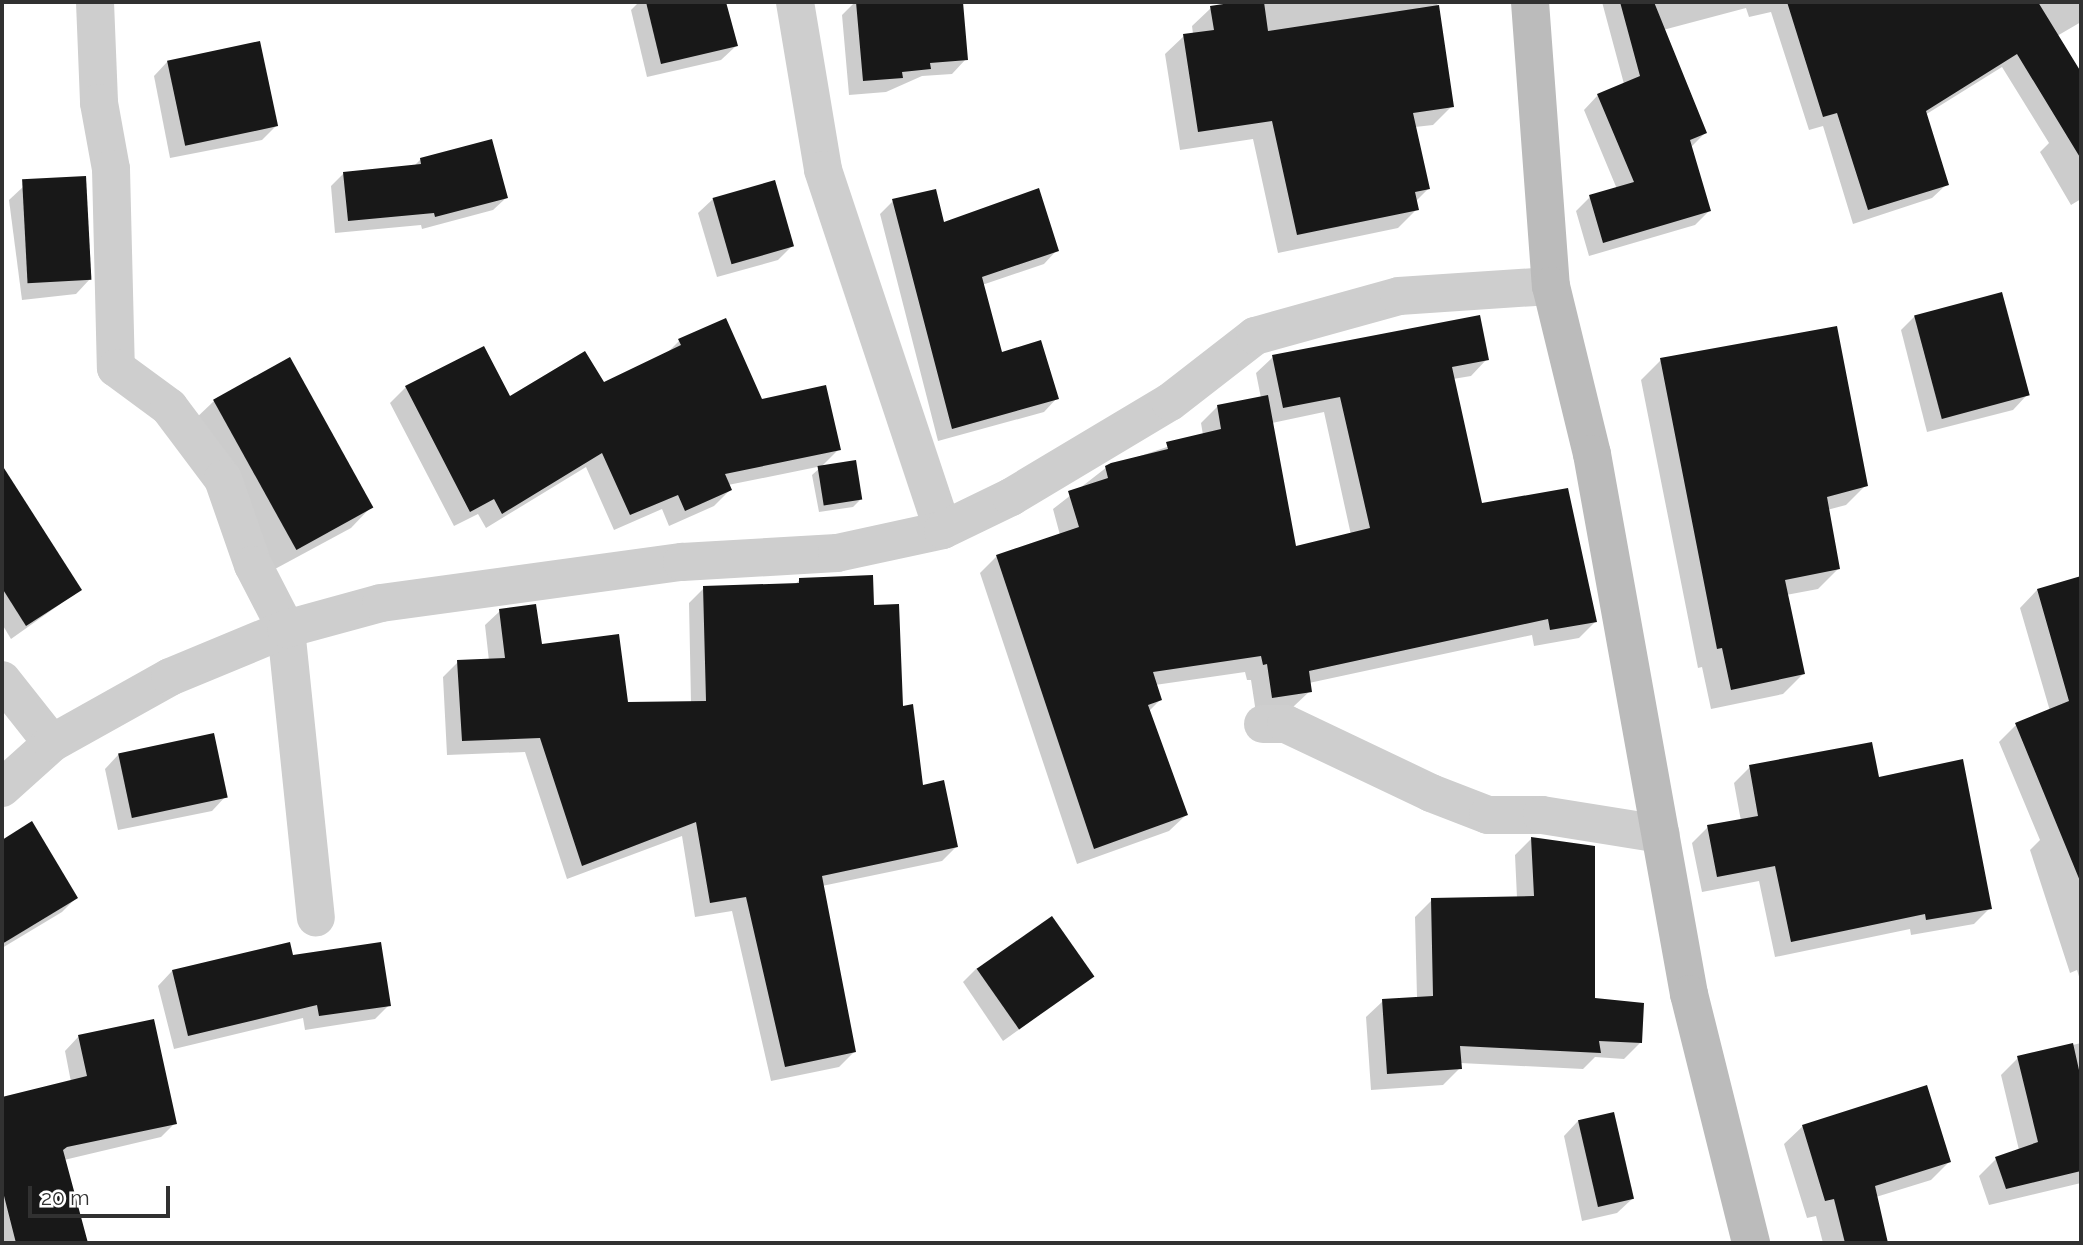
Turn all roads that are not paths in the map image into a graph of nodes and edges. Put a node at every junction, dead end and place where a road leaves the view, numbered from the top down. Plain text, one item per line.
1 (95, 2) edge
2 (795, 2) edge
3 (1530, 2) edge
4 (1551, 286) junction
5 (943, 530) junction
6 (286, 629) junction
7 (2, 680) edge
8 (1264, 724) dead end
9 (52, 743) junction
10 (2, 788) edge
11 (1660, 834) junction
12 (316, 917) dead end
13 (1751, 1243) edge

1 - 6 street
2 - 5 street
3 - 4 street
4 - 5 street
4 - 11 street
5 - 6 street
6 - 9 street
6 - 12 street
7 - 9 street
8 - 11 street
9 - 10 street
11 - 13 street

